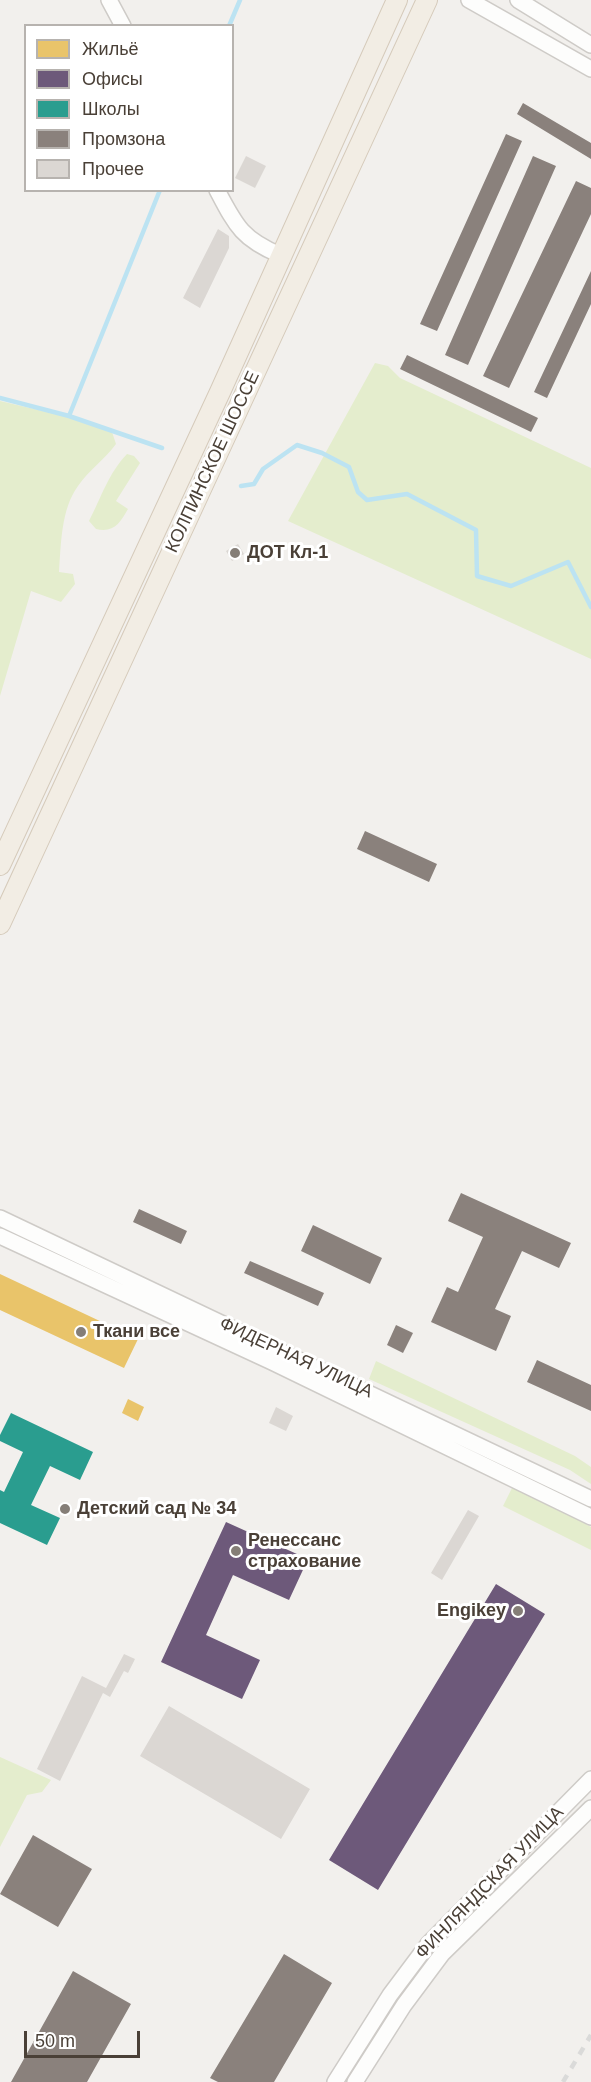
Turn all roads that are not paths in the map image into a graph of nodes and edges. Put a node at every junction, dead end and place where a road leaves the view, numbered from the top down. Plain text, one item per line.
1 (109, 0) edge
2 (397, 0) edge
3 (427, 0) edge
4 (469, 0) edge
5 (518, 0) edge
6 (122, 24) edge
7 (591, 45) edge
8 (591, 69) edge
9 (218, 192) edge
10 (280, 255) junction
11 (0, 865) edge
12 (0, 924) edge
13 (0, 1218) edge
14 (0, 1236) edge
15 (181, 1311) junction
16 (350, 1391) junction
17 (591, 1499) edge
18 (591, 1516) edge
19 (591, 1779) edge
20 (591, 1808) edge
21 (335, 2082) edge
22 (355, 2082) edge

1 - 6 street
2 - 10 main road, КОЛПИНСКОЕ ШОССЕ
3 - 12 main road, КОЛПИНСКОЕ ШОССЕ
4 - 8 street
5 - 7 street
9 - 10 street
10 - 11 main road, КОЛПИНСКОЕ ШОССЕ
13 - 15 street, ФИДЕРНАЯ УЛИЦА
14 - 15 street, ФИДЕРНАЯ УЛИЦА
15 - 16 street, ФИДЕРНАЯ УЛИЦА
16 - 17 street, ФИДЕРНАЯ УЛИЦА
16 - 18 street, ФИДЕРНАЯ УЛИЦА
19 - 21 street, ФИНЛЯНДСКАЯ УЛИЦА
20 - 22 street, ФИНЛЯНДСКАЯ УЛИЦА

